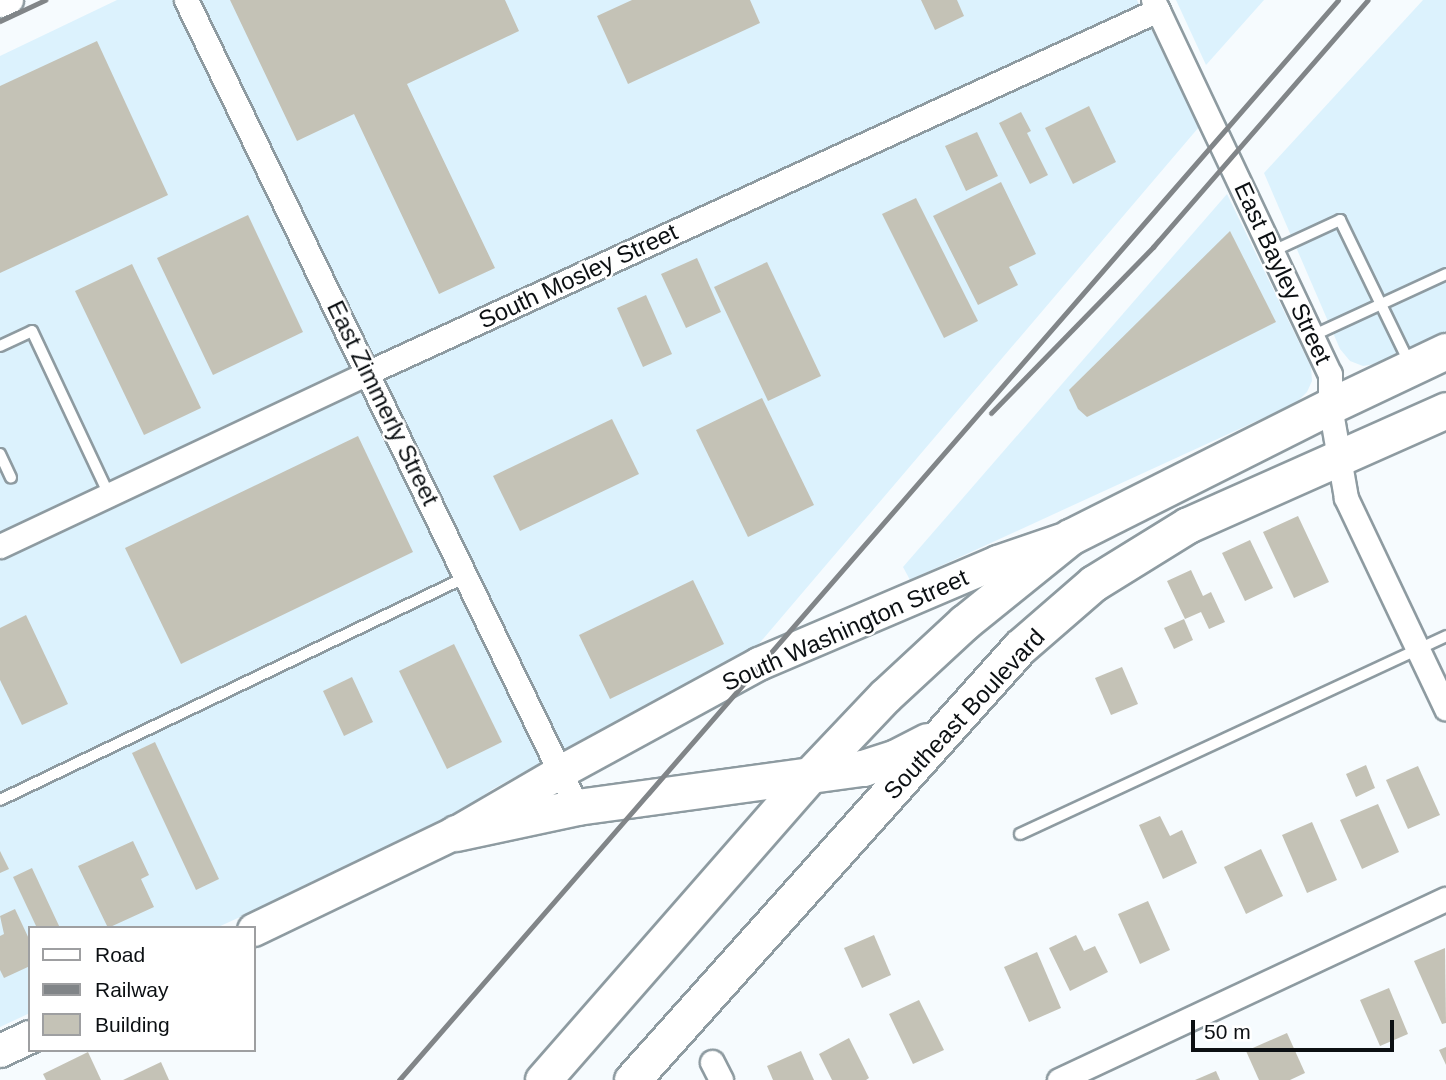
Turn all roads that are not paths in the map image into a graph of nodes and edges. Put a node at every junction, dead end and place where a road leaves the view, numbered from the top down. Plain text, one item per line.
1 (11, 0) edge
2 (186, 0) edge
3 (0, 5) edge
4 (1156, 5) edge
5 (1273, 251) junction
6 (1446, 274) edge
7 (1381, 304) junction
8 (1312, 336) junction
9 (0, 346) edge
10 (1446, 351) edge
11 (1411, 367) junction
12 (369, 372) junction
13 (1330, 406) junction
14 (1446, 410) edge
15 (0, 454) edge
16 (1339, 459) junction
17 (11, 478) dead end
18 (109, 495) junction
19 (1070, 537) junction
20 (0, 546) edge
21 (466, 577) junction
22 (1446, 636) edge
23 (1418, 649) junction
24 (1446, 709) edge
25 (944, 732) junction
26 (559, 773) junction
27 (808, 777) junction
28 (0, 800) edge
29 (578, 807) junction
30 (456, 833) junction
31 (1020, 834) dead end
32 (1446, 899) edge
33 (256, 929) edge
34 (28, 1038) edge
35 (0, 1051) edge
36 (543, 1080) edge
37 (632, 1080) edge
38 (1059, 1080) edge

1 - 3 street
2 - 12 street, East Zimmerly Street
4 - 5 street, East Bayley Street
4 - 12 street, South Mosley Street
5 - 7 lane
5 - 8 street, East Bayley Street
6 - 7 lane
7 - 8 lane
7 - 11 lane
8 - 13 street, East Bayley Street
9 - 18 lane
10 - 11 main road, South Washington Street
11 - 13 main road, South Washington Street
12 - 18 street, South Mosley Street
12 - 21 street, East Zimmerly Street
13 - 16 street, East Bayley Street
13 - 19 main road, South Washington Street
14 - 16 main road, Southeast Boulevard
15 - 17 lane
16 - 23 street, East Bayley Street
16 - 25 main road, Southeast Boulevard
18 - 20 street, South Mosley Street
19 - 26 street, South Washington Street
19 - 27 main road
21 - 26 street, East Zimmerly Street
21 - 28 lane
22 - 23 lane
23 - 24 street, East Bayley Street
23 - 31 lane
25 - 27 main road
25 - 37 main road, Southeast Boulevard
26 - 29 street, East Zimmerly Street
26 - 30 street, South Washington Street
27 - 29 main road
27 - 36 main road
29 - 30 main road
30 - 33 street, South Washington Street
32 - 38 street
34 - 35 street

